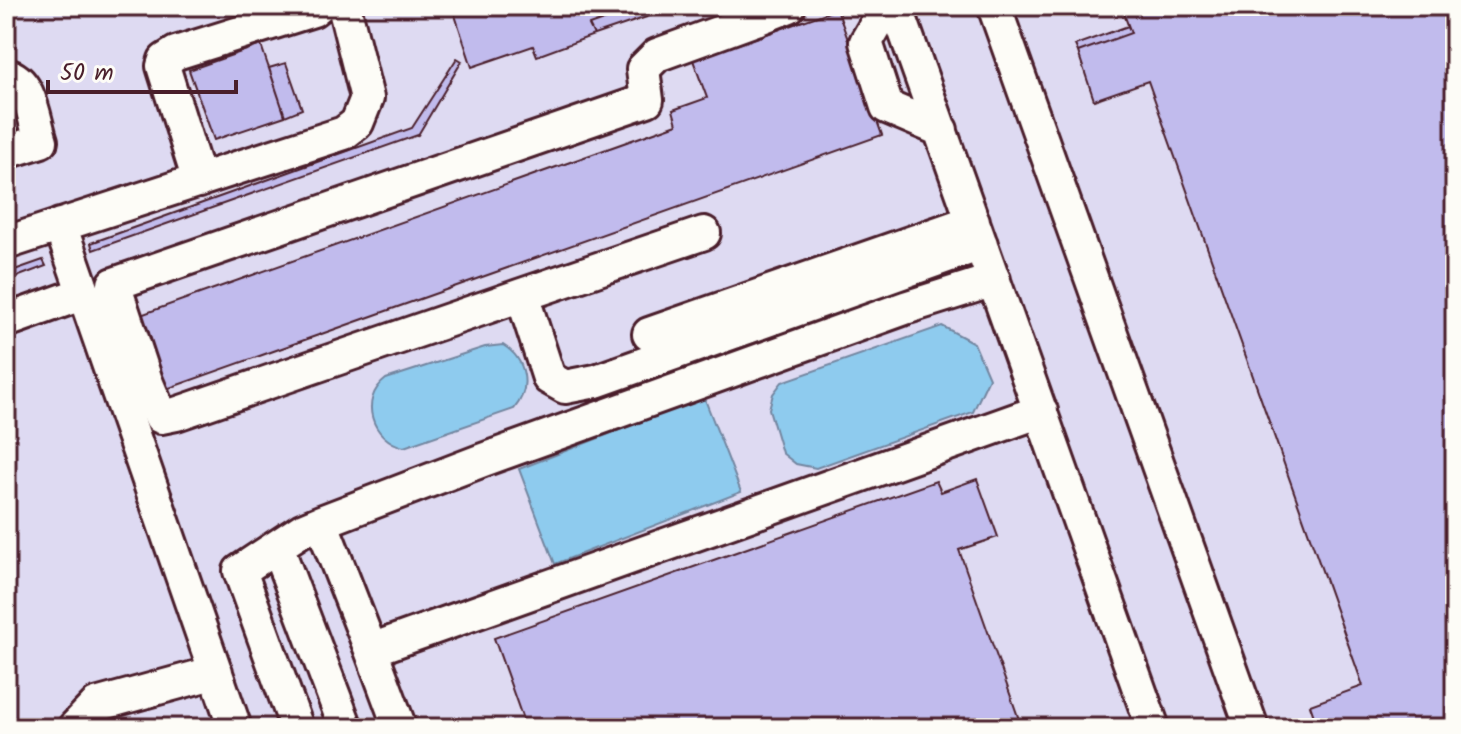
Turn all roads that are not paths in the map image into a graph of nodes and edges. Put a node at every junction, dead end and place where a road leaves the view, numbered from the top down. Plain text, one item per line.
1 (318, 6) edge
2 (344, 6) edge
3 (789, 6) edge
4 (887, 6) edge
5 (896, 6) edge
6 (994, 6) edge
7 (754, 13) edge
8 (6, 75) edge
9 (941, 130) junction
10 (6, 152) edge
11 (199, 181) junction
12 (60, 225) junction
13 (704, 233) dead end
14 (977, 233) junction
15 (6, 243) edge
16 (994, 280) junction
17 (84, 293) junction
18 (522, 295) junction
19 (6, 321) edge
20 (649, 334) dead end
21 (1041, 411) junction
22 (321, 522) junction
23 (277, 547) junction
24 (371, 650) junction
25 (216, 672) junction
26 (74, 728) edge
27 (235, 728) edge
28 (297, 728) edge
29 (346, 728) edge
30 (400, 728) edge
31 (1153, 728) edge
32 (1252, 728) edge

1 - 11 lane
2 - 11 lane
3 - 7 lane
4 - 9 lane
5 - 9 lane
6 - 32 lane
7 - 18 lane
8 - 10 lane
9 - 14 lane
11 - 12 lane
12 - 15 lane
12 - 17 lane
13 - 18 lane
14 - 16 lane
14 - 18 lane
14 - 20 lane
16 - 21 lane
16 - 22 lane
17 - 19 lane
17 - 25 lane
21 - 24 lane
21 - 31 lane
22 - 23 lane
22 - 24 lane
23 - 28 lane
23 - 29 lane
24 - 30 lane
25 - 26 lane
25 - 27 lane

